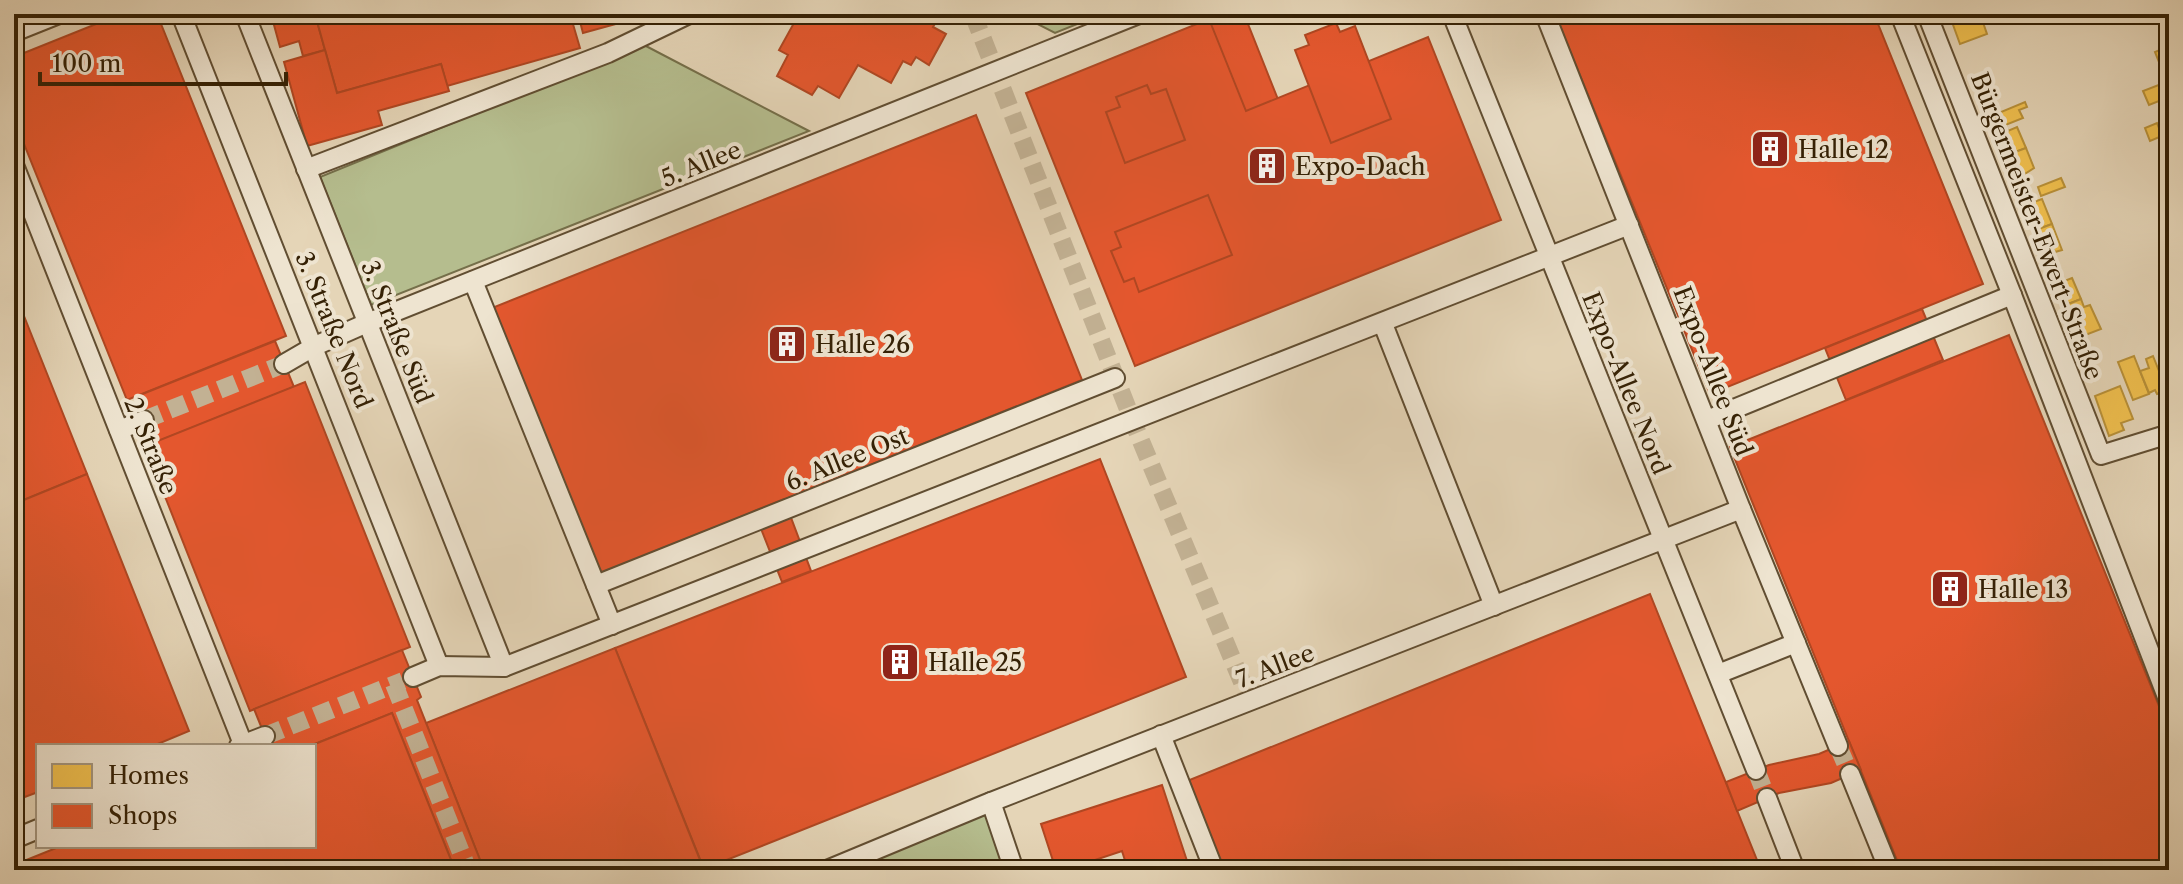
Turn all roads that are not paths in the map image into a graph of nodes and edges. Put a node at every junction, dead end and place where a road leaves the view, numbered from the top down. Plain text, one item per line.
1 (59, 14) edge
2 (181, 14) edge
3 (245, 14) edge
4 (689, 14) edge
5 (1139, 14) edge
6 (1452, 14) edge
7 (1545, 14) edge
8 (1900, 14) edge
9 (1927, 14) edge
10 (14, 32) edge
11 (14, 165) edge
12 (306, 169) junction
13 (1629, 225) junction
14 (1550, 258) junction
15 (473, 281) junction
16 (2012, 295) junction
17 (367, 323) junction
18 (1383, 324) junction
19 (315, 346) junction
20 (284, 364) tunnel mouth
21 (1115, 378) dead end
22 (144, 420) tunnel mouth
23 (1707, 420) junction
24 (119, 430) junction
25 (2169, 434) edge
26 (1741, 509) junction
27 (1664, 540) junction
28 (596, 585) junction
29 (1494, 606) junction
30 (612, 625) junction
31 (1796, 643) junction
32 (439, 666) junction
33 (504, 667) junction
34 (1718, 674) junction
35 (413, 677) tunnel mouth
36 (2169, 702) edge
37 (1161, 735) junction
38 (265, 736) tunnel mouth
39 (241, 744) edge
40 (244, 744) edge
41 (1838, 746) tunnel mouth
42 (1756, 770) tunnel mouth
43 (1850, 774) tunnel mouth
44 (1767, 798) tunnel mouth
45 (991, 802) junction
46 (36, 830) edge
47 (14, 839) edge
48 (1884, 869) edge
49 (827, 870) edge
50 (1014, 870) edge
51 (1214, 870) edge
52 (1795, 870) edge

1 - 10 street
2 - 19 street, 3. Straße Nord
3 - 12 street, 3. Straße Süd
4 - 12 street
5 - 15 street, 5. Allee
6 - 14 street, Expo-Allee Nord
7 - 13 street, Expo-Allee Süd
8 - 16 street
9 - 25 street, Bürgermeister-Ewert-Straße
11 - 24 street, 2. Straße
12 - 17 street, 3. Straße Süd
13 - 14 street
13 - 23 street, Expo-Allee Süd
14 - 18 street
14 - 27 street, Expo-Allee Nord
15 - 17 street, 5. Allee
15 - 28 street
16 - 23 street
16 - 36 street
17 - 19 street, 5. Allee
17 - 33 street, 3. Straße Süd
18 - 29 street
18 - 30 street
19 - 20 street, 5. Allee
19 - 32 street, 3. Straße Nord
21 - 28 street, 6. Allee Ost
22 - 24 street
23 - 26 street, Expo-Allee Süd
24 - 39 street, 2. Straße
26 - 27 street, 7. Allee
26 - 31 street, Expo-Allee Süd
27 - 29 street, 7. Allee
27 - 34 street, Expo-Allee Nord
28 - 30 street
29 - 37 street, 7. Allee
30 - 33 street
31 - 34 street
31 - 41 street, Expo-Allee Süd
32 - 33 street
32 - 35 street
34 - 42 street, Expo-Allee Nord
37 - 45 street, 7. Allee
37 - 51 street
38 - 40 street
43 - 48 street
44 - 52 street
45 - 49 street, 7. Allee
45 - 50 street
46 - 47 street

